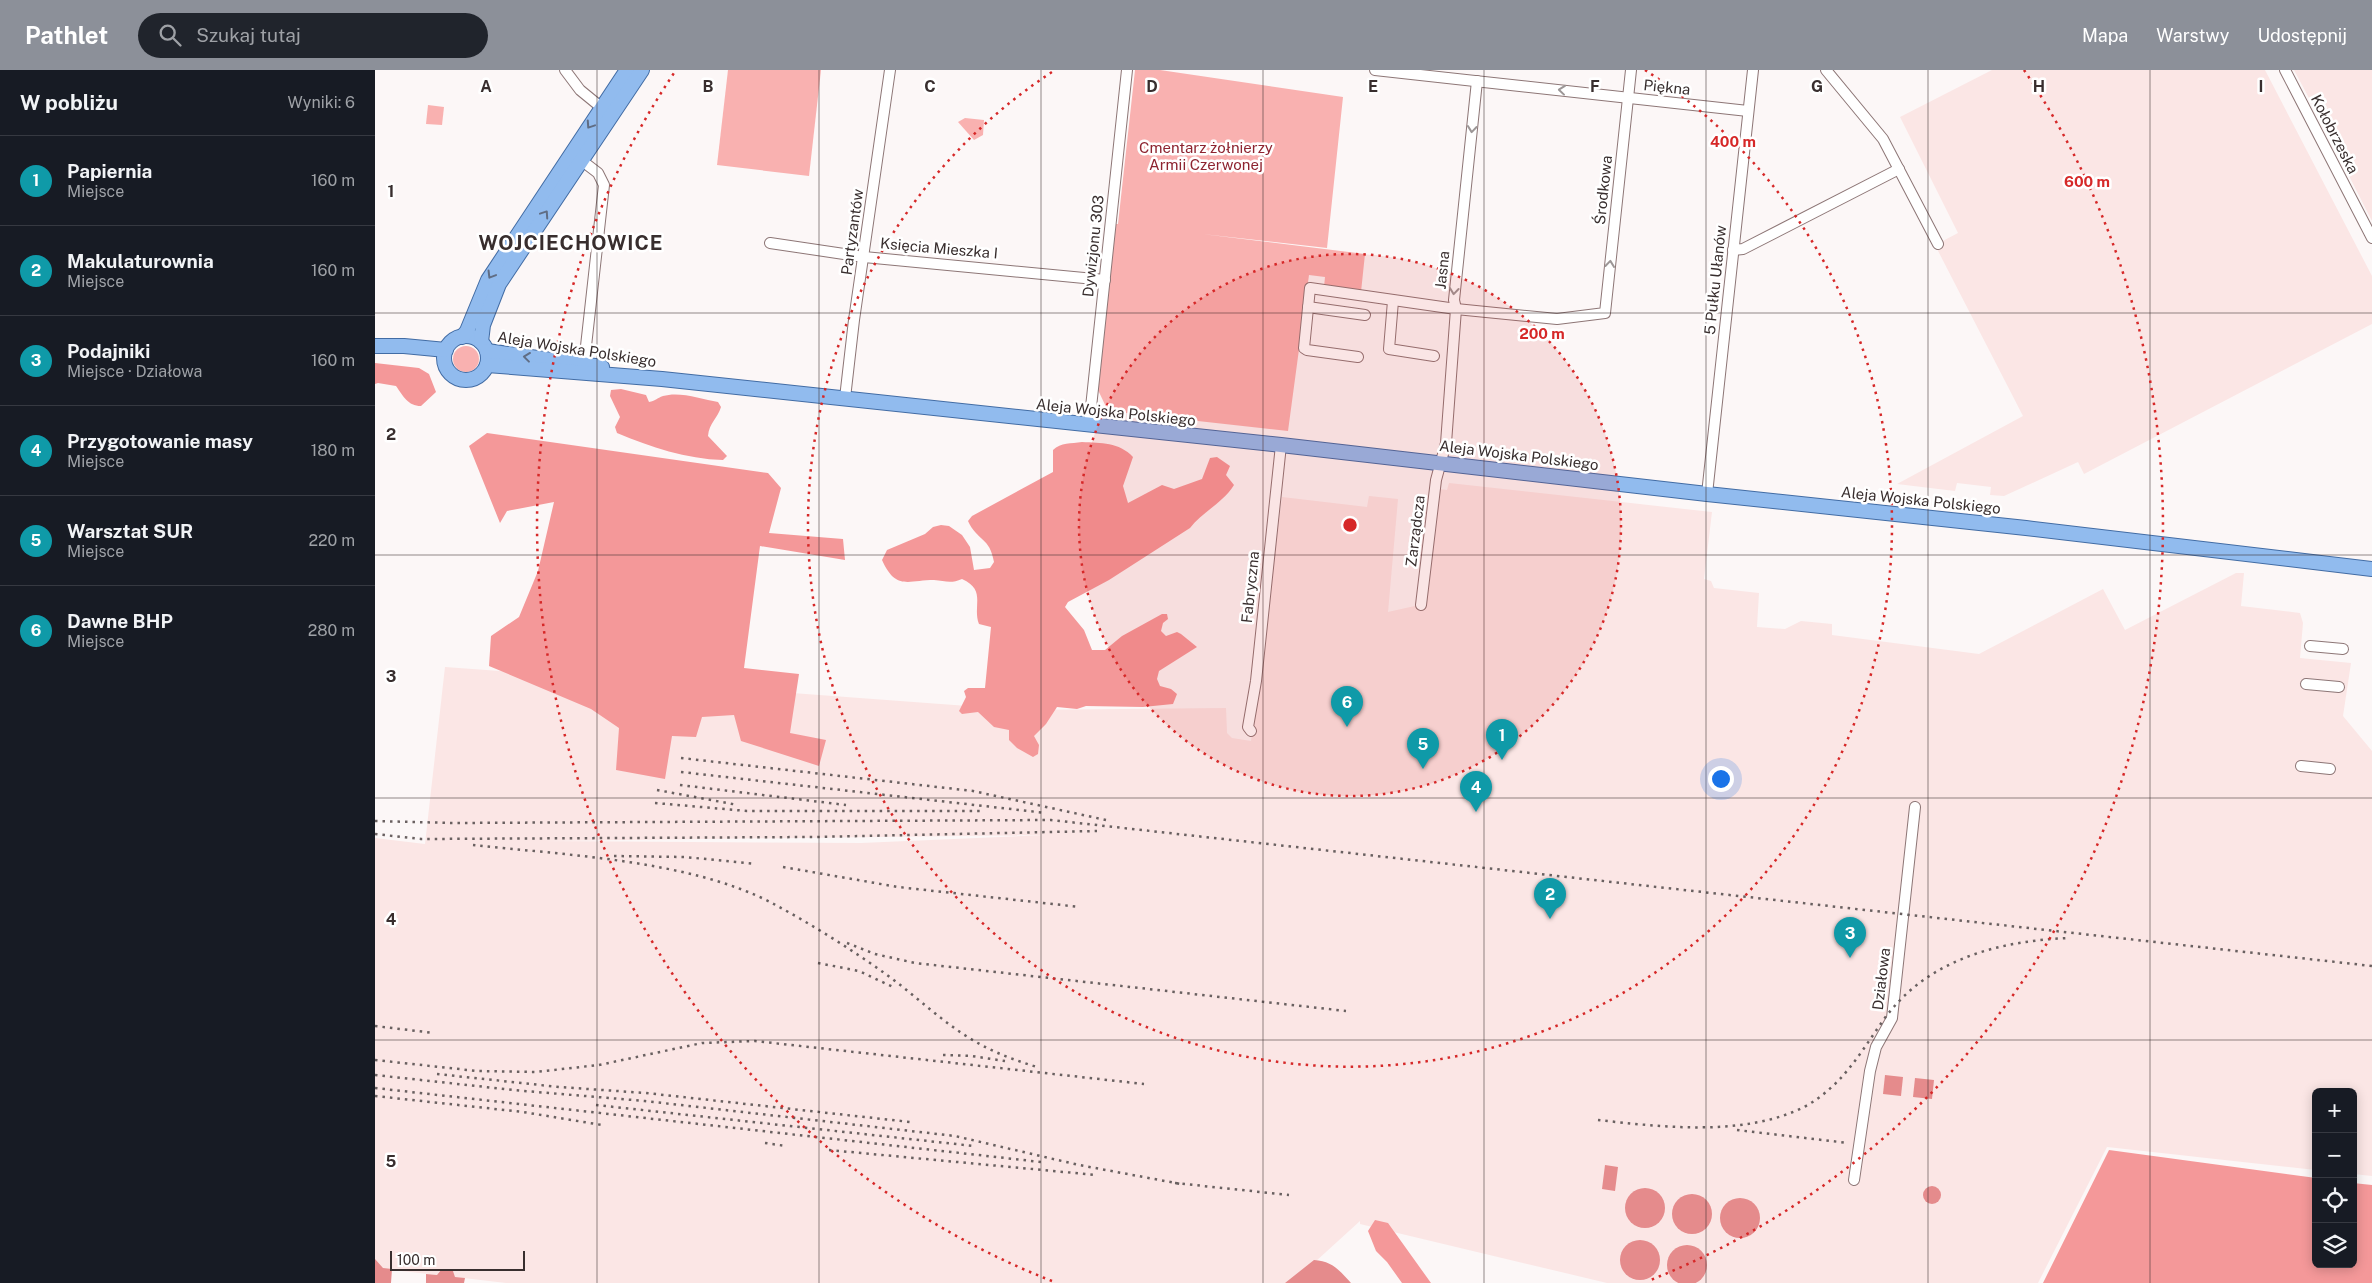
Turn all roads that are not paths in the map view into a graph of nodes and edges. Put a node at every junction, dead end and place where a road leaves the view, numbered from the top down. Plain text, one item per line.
1 (565, 70) edge
2 (627, 70) edge
3 (641, 70) edge
4 (890, 70) edge
5 (1127, 70) edge
6 (1375, 70) edge
7 (1631, 70) edge
8 (1753, 70) edge
9 (1826, 70) edge
10 (2285, 70) edge
11 (1477, 81) junction
12 (1628, 97) junction
13 (602, 108) junction
14 (1748, 111) junction
15 (581, 160) junction
16 (1899, 169) junction
17 (2372, 238) edge
18 (770, 243) dead end
19 (1938, 244) dead end
20 (1733, 250) junction
21 (864, 257) junction
22 (1105, 280) junction
23 (1393, 301) junction
24 (1308, 307) junction
25 (1456, 309) junction
26 (1365, 315) dead end
27 (462, 337) junction
28 (382, 347) edge
29 (485, 353) junction
30 (445, 356) junction
31 (1434, 356) dead end
32 (1358, 357) dead end
33 (584, 364) junction
34 (662, 379) junction
35 (845, 398) junction
36 (1089, 426) junction
37 (1281, 445) junction
38 (1442, 462) junction
39 (1707, 494) junction
40 (2372, 569) edge
41 (1421, 605) dead end
42 (2309, 646) dead end
43 (2343, 649) dead end
44 (2305, 684) dead end
45 (2339, 687) dead end
46 (1251, 731) dead end
47 (2301, 766) dead end
48 (2330, 769) dead end
49 (1915, 807) dead end
50 (1854, 1180) dead end

1 - 13 street
2 - 13 main road
3 - 15 main road
4 - 21 street, Partyzantów
5 - 22 street, Dywizjonu 303
6 - 11 street, Piękna
7 - 12 street, Środkowa
8 - 14 street, 5 Pułku Ułanów
9 - 16 street
10 - 17 street, Kołobrzeska
12 -> 11 street, Piękna
11 -> 25 street, Jasna
12 - 14 street, Piękna
25 -> 12 street, Środkowa
13 -> 27 main road
14 - 20 street, 5 Pułku Ułanów
29 -> 15 main road
15 - 33 street
16 - 19 street
16 - 20 street
18 - 21 street, Księcia Mieszka I
20 - 39 street, 5 Pułku Ułanów
21 - 22 street, Księcia Mieszka I
21 - 35 street, Partyzantów
22 - 36 street, Dywizjonu 303
23 - 24 street
23 - 25 street
23 - 31 street
24 - 26 street
24 - 32 street
25 - 38 street, Jasna
27 - 29 main road
27 - 30 main road
28 - 30 main road
29 - 30 main road
33 -> 29 main road, Aleja Wojska Polskiego
29 - 34 main road, Aleja Wojska Polskiego
33 - 34 main road, Aleja Wojska Polskiego
34 - 35 main road, Aleja Wojska Polskiego
35 - 36 main road, Aleja Wojska Polskiego
36 - 37 main road, Aleja Wojska Polskiego
37 - 38 main road, Aleja Wojska Polskiego
37 - 46 street, Fabryczna
38 - 39 main road, Aleja Wojska Polskiego
38 - 41 street, Zarządcza
39 - 40 main road, Aleja Wojska Polskiego
42 - 43 street
44 - 45 street
47 - 48 street
49 - 50 street, Działowa

